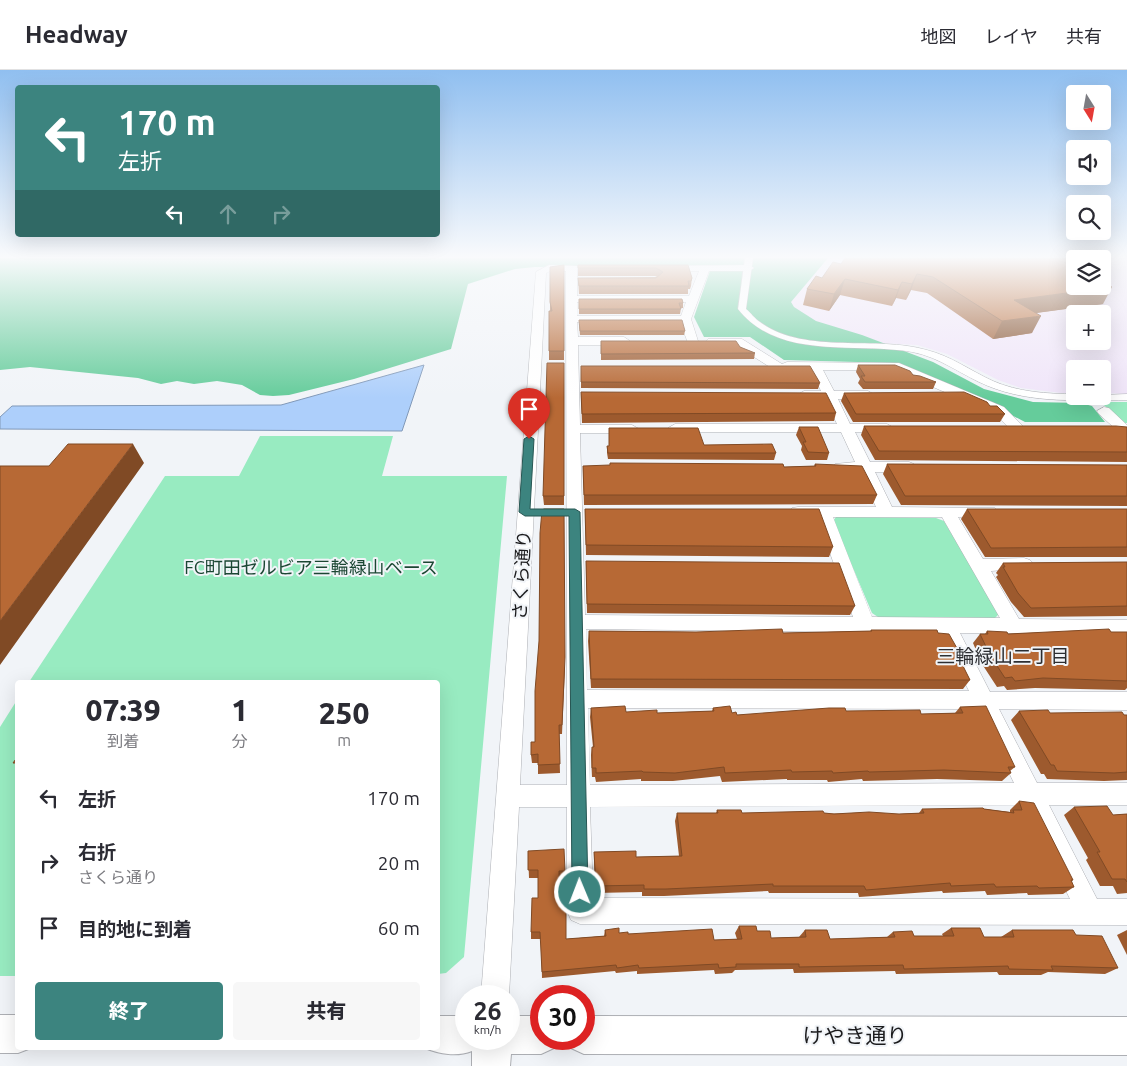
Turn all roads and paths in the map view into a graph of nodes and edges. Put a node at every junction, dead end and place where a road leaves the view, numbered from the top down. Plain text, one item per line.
1 (540, 304) edge
2 (571, 304) edge
3 (691, 304) edge
4 (743, 304) edge
5 (572, 319) junction
6 (685, 319) junction
7 (572, 341) junction
8 (637, 341) edge
9 (757, 366) edge
10 (777, 366) junction
11 (815, 366) junction
12 (790, 395) edge
13 (829, 395) junction
14 (877, 395) edge
15 (934, 395) edge
16 (963, 395) junction
17 (1127, 397) edge
18 (1104, 411) dead end
19 (574, 428) junction
20 (642, 428) edge
21 (661, 428) edge
22 (845, 428) junction
23 (903, 428) edge
24 (998, 428) edge
25 (1104, 428) edge
26 (1126, 429) edge
27 (826, 467) edge
28 (864, 467) junction
29 (923, 467) edge
30 (525, 512) junction
31 (575, 512) junction
32 (594, 512) edge
33 (783, 512) edge
34 (823, 512) junction
35 (887, 512) junction
36 (947, 512) junction
37 (1007, 512) edge
38 (575, 563) junction
39 (595, 564) edge
40 (1038, 564) edge
41 (823, 565) edge
42 (843, 565) junction
43 (978, 565) junction
44 (576, 622) junction
45 (865, 625) junction
46 (946, 625) junction
47 (1014, 626) junction
48 (1127, 627) edge
49 (577, 699) junction
50 (984, 701) junction
51 (1127, 701) edge
52 (1031, 794) junction
53 (1127, 794) edge
54 (578, 795) junction
55 (508, 796) junction
56 (1090, 912) junction
57 (1127, 912) edge
58 (496, 985) edge
59 (0, 1034) edge
60 (15, 1034) edge
61 (440, 1035) edge
62 (455, 1035) edge
63 (595, 1035) edge
64 (1127, 1036) edge
65 (492, 1050) edge
66 (491, 1066) edge

1 - 30 street, さくら通り
2 - 5 street
3 - 6 street
4 - 17 street
5 - 6 street
5 - 7 street
6 - 10 street
7 - 8 street
7 - 19 street
9 - 10 street
10 - 11 street
11 - 13 street
11 - 16 street
12 - 13 street
13 - 14 street
13 - 22 street
15 - 16 street
16 - 24 street
18 - 26 street
19 - 20 street
19 - 31 street
21 - 22 street
22 - 23 street
22 - 28 street
25 - 26 street
27 - 28 street
28 - 29 street
28 - 35 street
30 - 31 street
30 - 55 street, さくら通り
31 - 32 street
31 - 38 street
33 - 34 street
34 - 35 street
34 - 42 street
35 - 36 street
36 - 37 street
36 - 43 street
38 - 39 street
38 - 44 street
40 - 43 street
41 - 42 street
42 - 45 street
43 - 47 street
44 - 45 street
44 - 49 street
45 - 46 street
46 - 47 street
46 - 50 street
47 - 48 street
49 - 50 street
49 - 54 street
50 - 51 street
50 - 52 street
52 - 53 street
52 - 54 street
52 - 56 street
54 - 55 street
54 - 56 street
55 - 58 street, さくら通り
56 - 57 street
59 - 60 street
61 - 62 street
63 - 64 street, けやき通り
65 - 66 street

